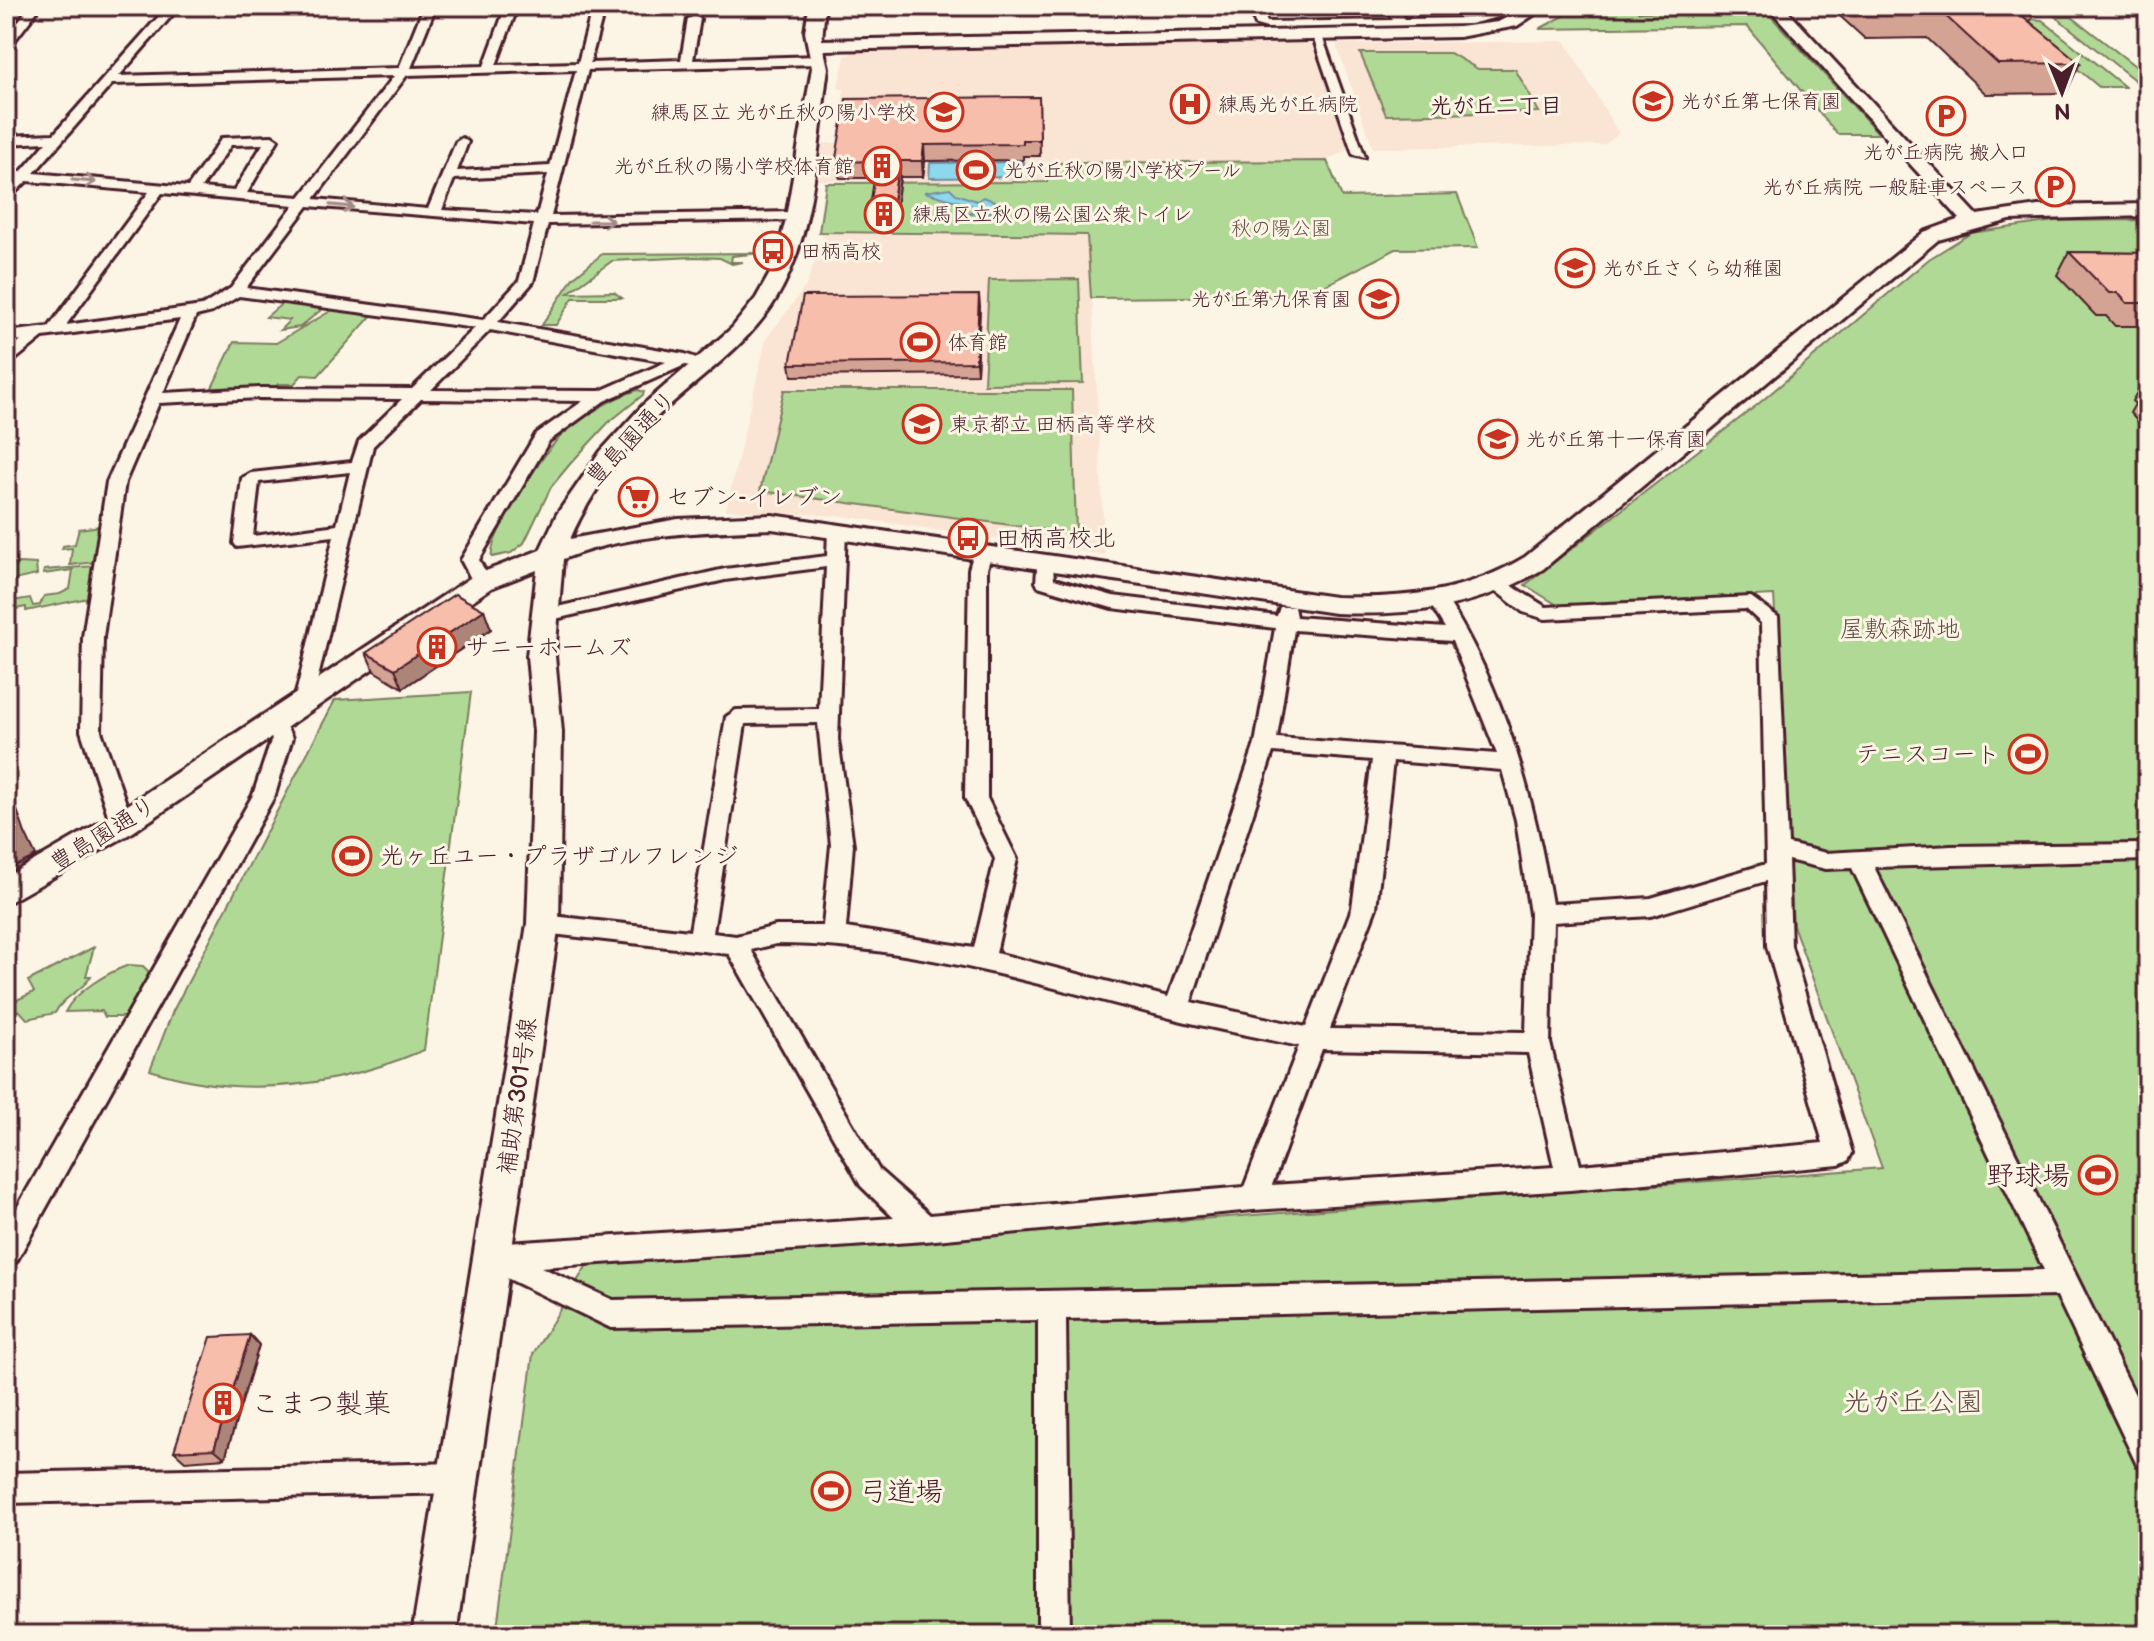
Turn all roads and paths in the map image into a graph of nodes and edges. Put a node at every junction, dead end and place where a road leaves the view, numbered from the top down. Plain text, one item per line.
1 (35, 6) edge
2 (174, 6) edge
3 (430, 6) edge
4 (512, 6) edge
5 (599, 6) edge
6 (817, 6) edge
7 (1254, 6) edge
8 (1392, 6) edge
9 (1539, 6) edge
10 (1554, 6) edge
11 (1775, 6) edge
12 (1511, 12) dead end
13 (694, 19) dead end
14 (1497, 22) junction
15 (1400, 23) junction
16 (1334, 29) junction
17 (1231, 38) junction
18 (1317, 39) junction
19 (6, 48) edge
20 (819, 52) junction
21 (687, 63) junction
22 (583, 66) junction
23 (489, 69) junction
24 (403, 72) junction
25 (109, 80) junction
26 (58, 138) junction
27 (6, 140) edge
28 (462, 142) dead end
29 (1360, 154) dead end
30 (555, 170) junction
31 (6, 175) edge
32 (449, 175) junction
33 (25, 176) junction
34 (160, 187) junction
35 (192, 191) junction
36 (239, 195) junction
37 (6, 197) edge
38 (307, 202) junction
39 (2148, 210) edge
40 (433, 214) junction
41 (796, 216) junction
42 (543, 221) junction
43 (1972, 221) junction
44 (236, 291) junction
45 (190, 313) junction
46 (487, 325) junction
47 (47, 331) junction
48 (6, 337) edge
49 (696, 361) junction
50 (6, 362) edge
51 (415, 396) junction
52 (602, 396) junction
53 (150, 399) junction
54 (360, 466) junction
55 (345, 529) junction
56 (837, 530) junction
57 (983, 552) junction
58 (551, 553) junction
59 (836, 561) junction
60 (1045, 561) junction
61 (482, 582) junction
62 (1499, 584) junction
63 (1289, 597) junction
64 (1439, 602) junction
65 (542, 616) junction
66 (1286, 623) junction
67 (1459, 635) junction
68 (304, 702) junction
69 (829, 716) junction
70 (274, 722) junction
71 (1265, 744) junction
72 (1383, 756) junction
73 (1511, 763) junction
74 (122, 824) junction
75 (2148, 852) edge
76 (1776, 859) junction
77 (1859, 860) junction
78 (6, 892) edge
79 (1542, 914) junction
80 (543, 924) junction
81 (834, 935) junction
82 (700, 942) junction
83 (736, 945) junction
84 (983, 959) junction
85 (1176, 1009) junction
86 (1313, 1039) junction
87 (1538, 1043) junction
88 (1570, 1178) junction
89 (1253, 1198) junction
90 (925, 1228) junction
91 (6, 1253) edge
92 (493, 1257) junction
93 (2063, 1283) junction
94 (1052, 1306) junction
95 (2148, 1454) edge
96 (458, 1478) junction
97 (6, 1488) edge
98 (434, 1635) edge
99 (1054, 1635) edge

1 - 19 street
2 - 25 street
3 - 24 street
4 - 23 street
5 - 22 street
6 - 20 street, 豊島園通り
7 - 16 street
8 - 15 street
9 - 14 street
10 - 18 street
11 - 43 street
12 - 14 street
13 - 21 street
14 - 15 street
14 - 16 street
15 - 16 street
16 - 17 street
17 - 18 street
17 - 20 street
18 - 29 street
20 - 21 street
20 - 41 street, 豊島園通り
21 - 22 street
22 - 23 street
22 - 30 street
23 - 24 street
24 - 25 street
24 - 38 street
25 - 26 street
26 - 27 street
26 - 33 street
28 - 32 street
30 - 32 street
30 - 42 street
31 - 33 street
32 - 40 street
33 -> 34 street
33 - 37 street
34 - 35 street
34 - 47 street
35 - 36 street
35 - 36 street
36 - 38 street
38 -> 40 street
38 - 44 street
39 - 43 street
40 - 42 street
42 -> 41 street
41 - 49 street, 豊島園通り
42 - 46 street
43 - 62 street
44 - 45 street
44 - 46 street
45 - 47 street
45 - 53 street
46 - 49 street
46 - 51 street
47 - 48 street
47 - 50 street
49 - 52 street
49 - 58 street, 豊島園通り
51 - 52 street
51 - 53 street
51 - 54 street
52 - 61 street
53 - 74 street
54 - 55 street
54 - 55 street
55 - 68 street
56 - 57 street
56 - 58 street
56 - 59 street
57 - 60 street
57 - 84 street
58 - 61 street, 豊島園通り
58 - 65 street, 補助第301号線
59 - 65 street
59 - 69 street
60 - 63 street
60 - 66 street
61 - 68 street, 豊島園通り
62 - 64 street
62 - 76 street
63 - 64 street
63 - 66 street
64 - 67 street
65 - 80 street, 補助第301号線
66 - 67 street
66 - 71 street
67 - 73 street
68 - 70 street, 豊島園通り
69 - 81 street
69 - 82 street
70 - 74 street, 豊島園通り
70 - 91 street
71 - 72 street
71 - 85 street
72 - 73 street
72 - 86 street
73 - 79 street
74 - 78 street, 豊島園通り
75 - 77 street
76 - 77 street
76 - 79 street
76 - 88 street
77 - 93 street
79 - 87 street
80 - 82 street
80 - 92 street, 補助第301号線
81 - 83 street
81 - 84 street
82 - 83 street
83 - 90 street
84 - 85 street
85 - 86 street
86 - 87 street
86 - 89 street
87 - 88 street
88 - 89 street
89 - 90 street
90 - 92 street
92 - 94 street
92 - 96 street, 補助第301号線
93 - 94 street
93 - 95 street
94 - 99 street
96 - 97 street
96 - 98 street, 補助第301号線

